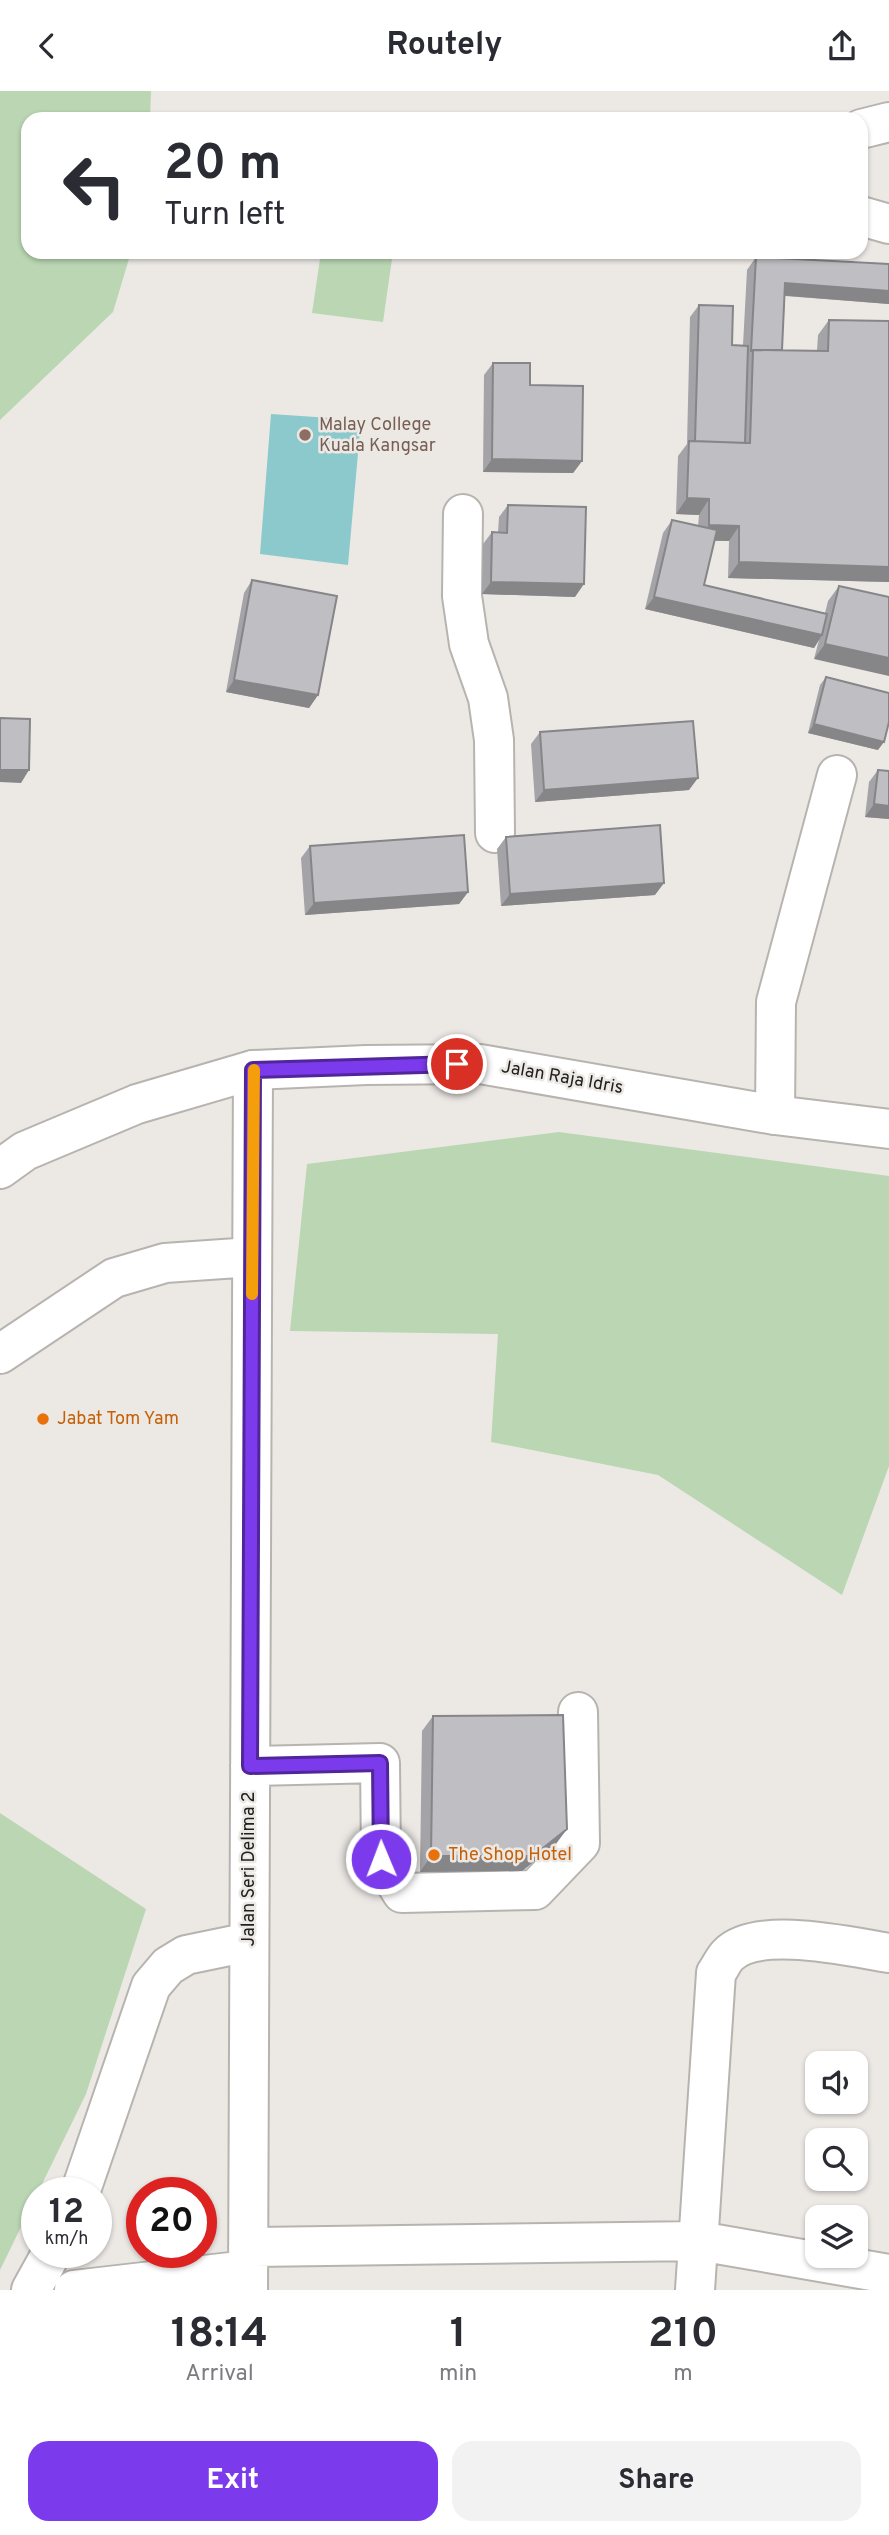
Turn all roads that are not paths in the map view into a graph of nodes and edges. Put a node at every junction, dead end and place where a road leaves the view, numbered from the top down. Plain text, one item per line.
1 (889, 122) edge
2 (868, 127) edge
3 (868, 218) edge
4 (889, 224) edge
5 (463, 514) dead end
6 (838, 775) dead end
7 (495, 833) dead end
8 (253, 1070) junction
9 (775, 1115) junction
10 (889, 1129) edge
11 (0, 1169) edge
12 (252, 1257) junction
13 (0, 1354) edge
14 (578, 1712) dead end
15 (250, 1766) junction
16 (249, 1942) junction
17 (889, 1953) edge
18 (85, 2177) edge
19 (699, 2241) junction
20 (43, 2268) edge
21 (248, 2269) edge
22 (889, 2274) edge
23 (31, 2290) edge
24 (74, 2290) edge
25 (695, 2290) edge

1 - 2 street
3 - 4 street
5 - 7 street
6 - 9 street
8 - 9 street, Jalan Raja Idris
8 - 11 street, Jalan Raja Idris
8 - 12 street, Jalan Seri Delima 2
9 - 10 street, Jalan Raja Idris
12 - 13 street
12 - 15 street, Jalan Seri Delima 2
14 - 15 street
15 - 16 street, Jalan Seri Delima 2
16 - 18 street
16 - 21 street, Jalan Seri Delima 2
17 - 19 street
19 - 21 street
19 - 22 street
19 - 25 street
20 - 23 street
21 - 24 street

